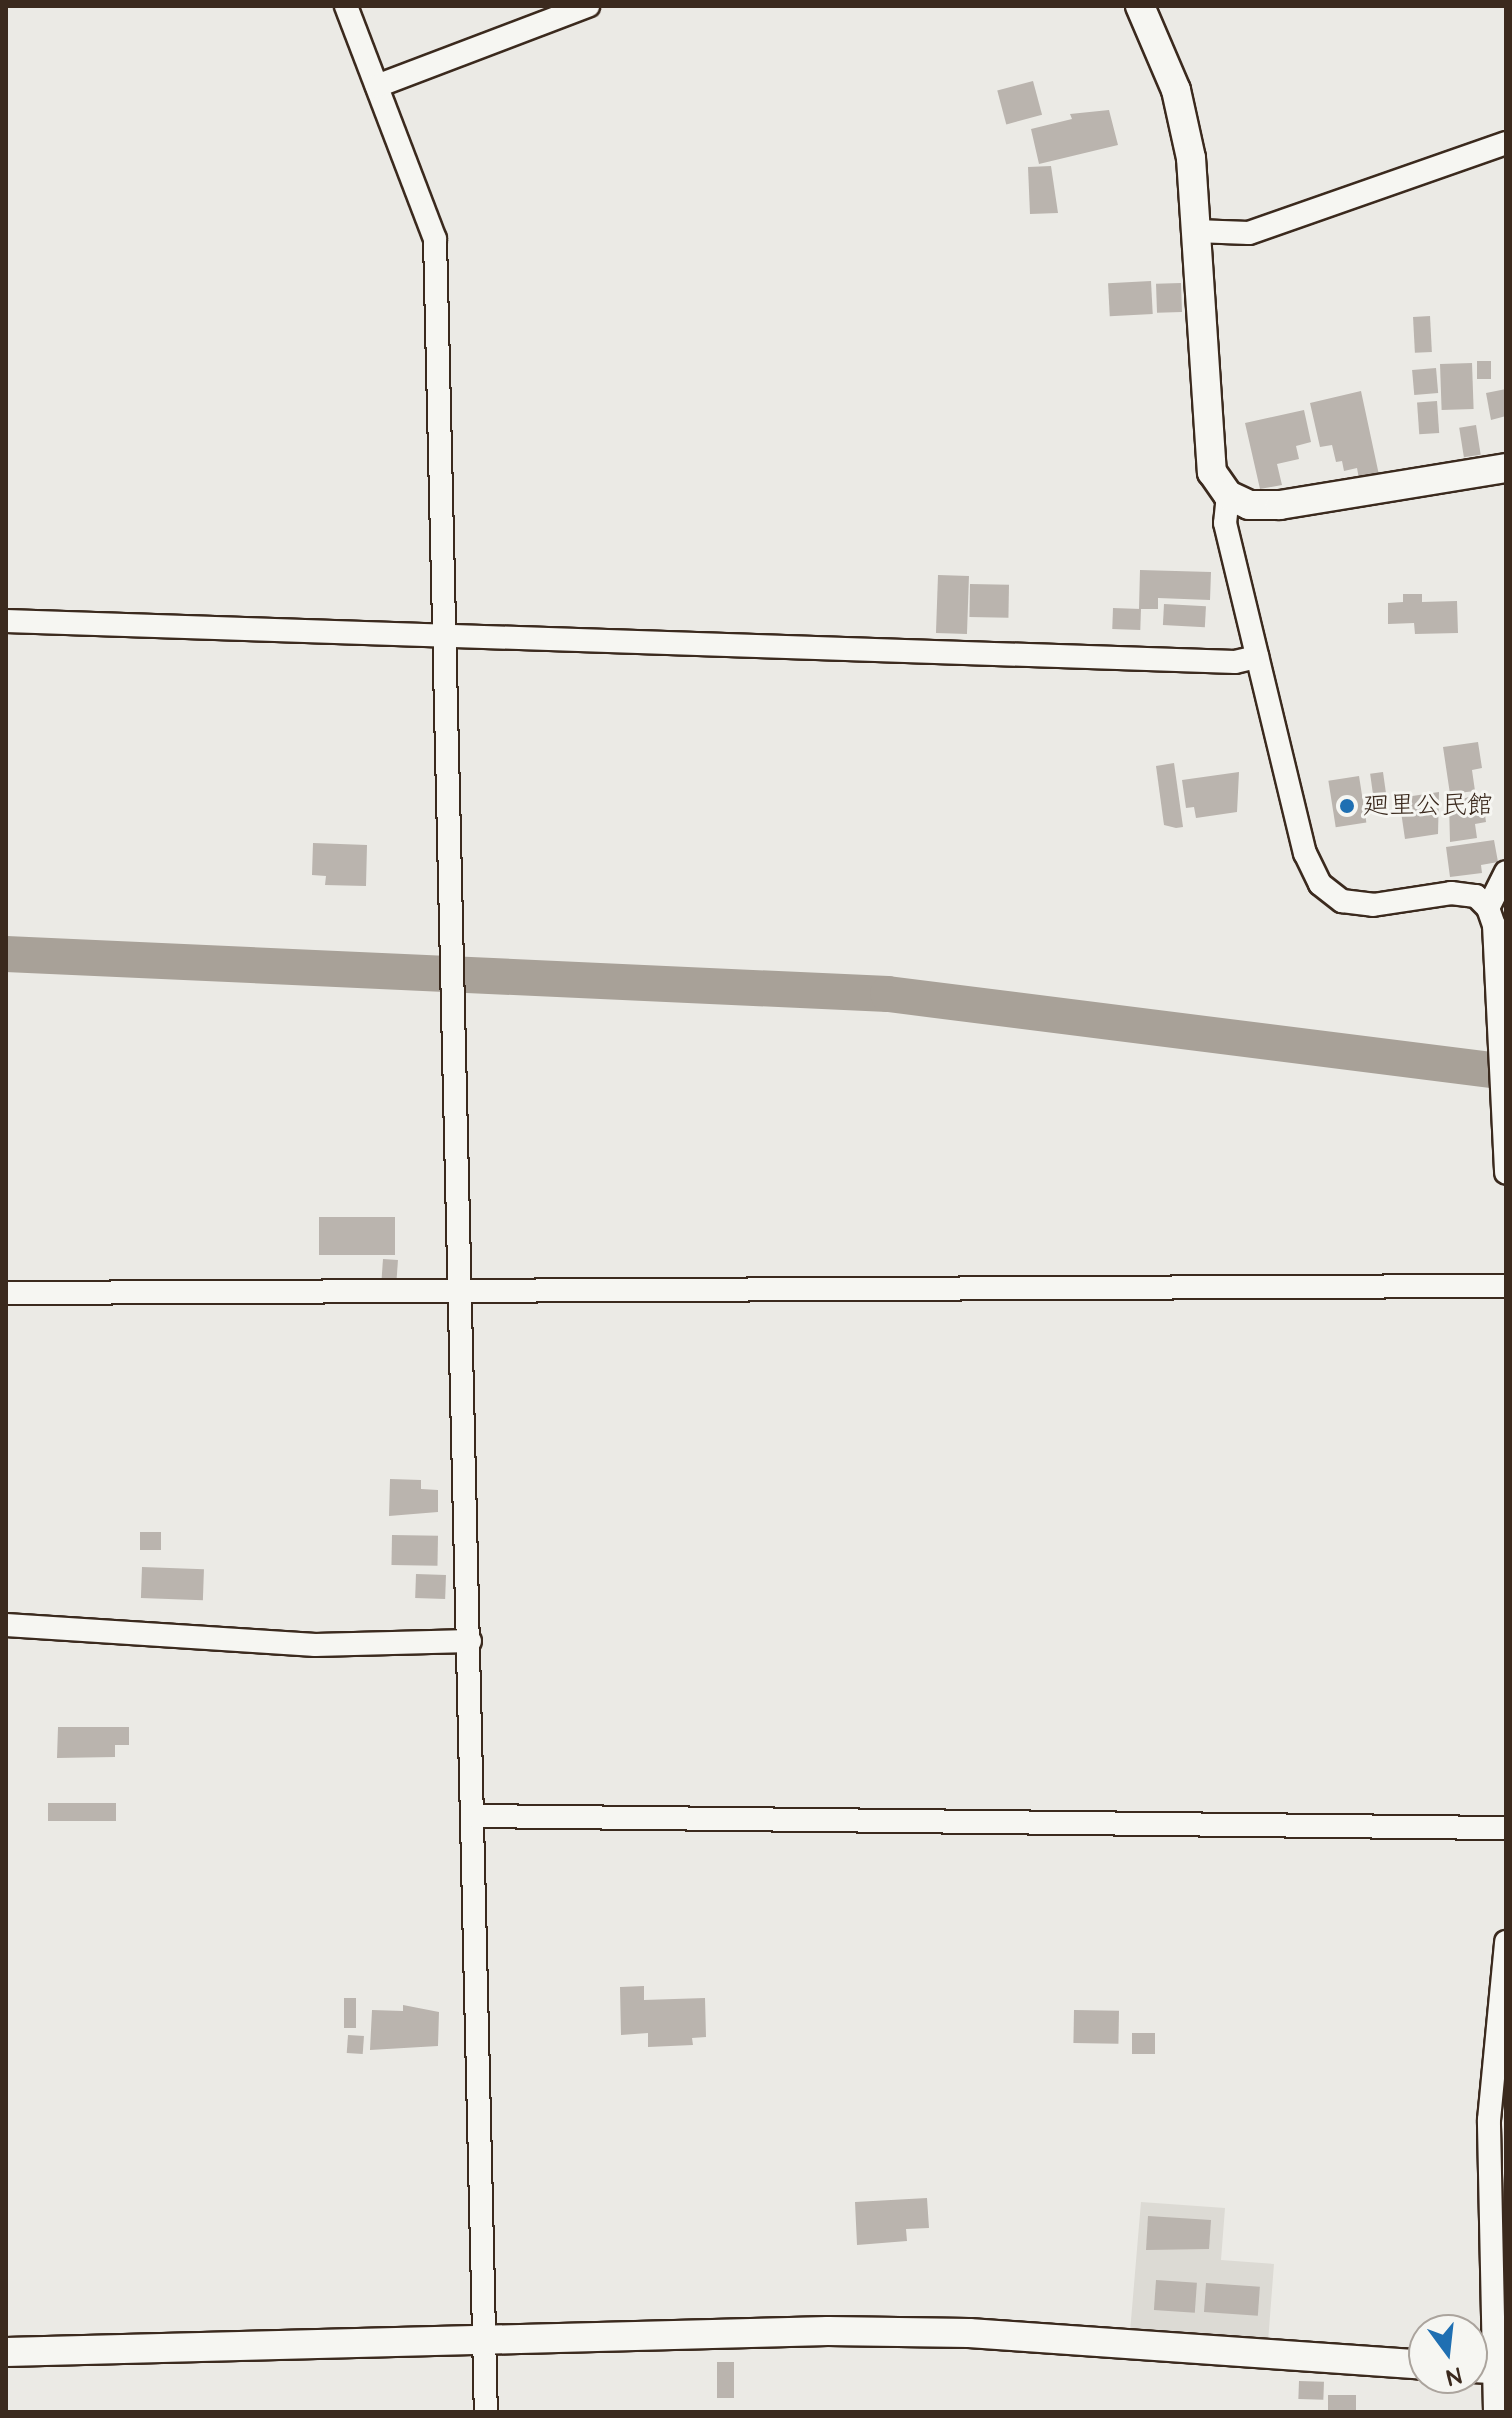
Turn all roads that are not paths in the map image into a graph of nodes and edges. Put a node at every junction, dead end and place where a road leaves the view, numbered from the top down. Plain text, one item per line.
1 (346, 6) edge
2 (588, 6) edge
3 (1140, 6) edge
4 (377, 86) junction
5 (1506, 143) edge
6 (1195, 231) junction
7 (1506, 468) edge
8 (1228, 495) junction
9 (6, 621) edge
10 (445, 635) junction
11 (1257, 657) junction
12 (1506, 872) edge
13 (1488, 908) junction
14 (1506, 1173) edge
15 (1506, 1286) edge
16 (461, 1292) junction
17 (6, 1293) edge
18 (6, 1625) edge
19 (470, 1641) junction
20 (473, 1816) junction
21 (1506, 1828) edge
22 (1506, 1942) edge
23 (485, 2340) junction
24 (6, 2352) edge
25 (1408, 2364) edge
26 (1492, 2369) edge
27 (486, 2412) edge
28 (1495, 2412) edge

1 - 4 street
2 - 4 street
3 - 6 street
4 - 10 street
5 - 6 street
6 - 8 street
7 - 8 street
8 - 11 street
9 - 10 street
10 - 11 street
10 - 16 street
11 - 13 street
12 - 13 street
13 - 14 street
15 - 16 street
16 - 17 street
16 - 19 street
18 - 19 street
19 - 20 street
20 - 21 street
20 - 23 street
22 - 26 street
23 - 24 street
23 - 25 street
23 - 27 street
26 - 28 street

